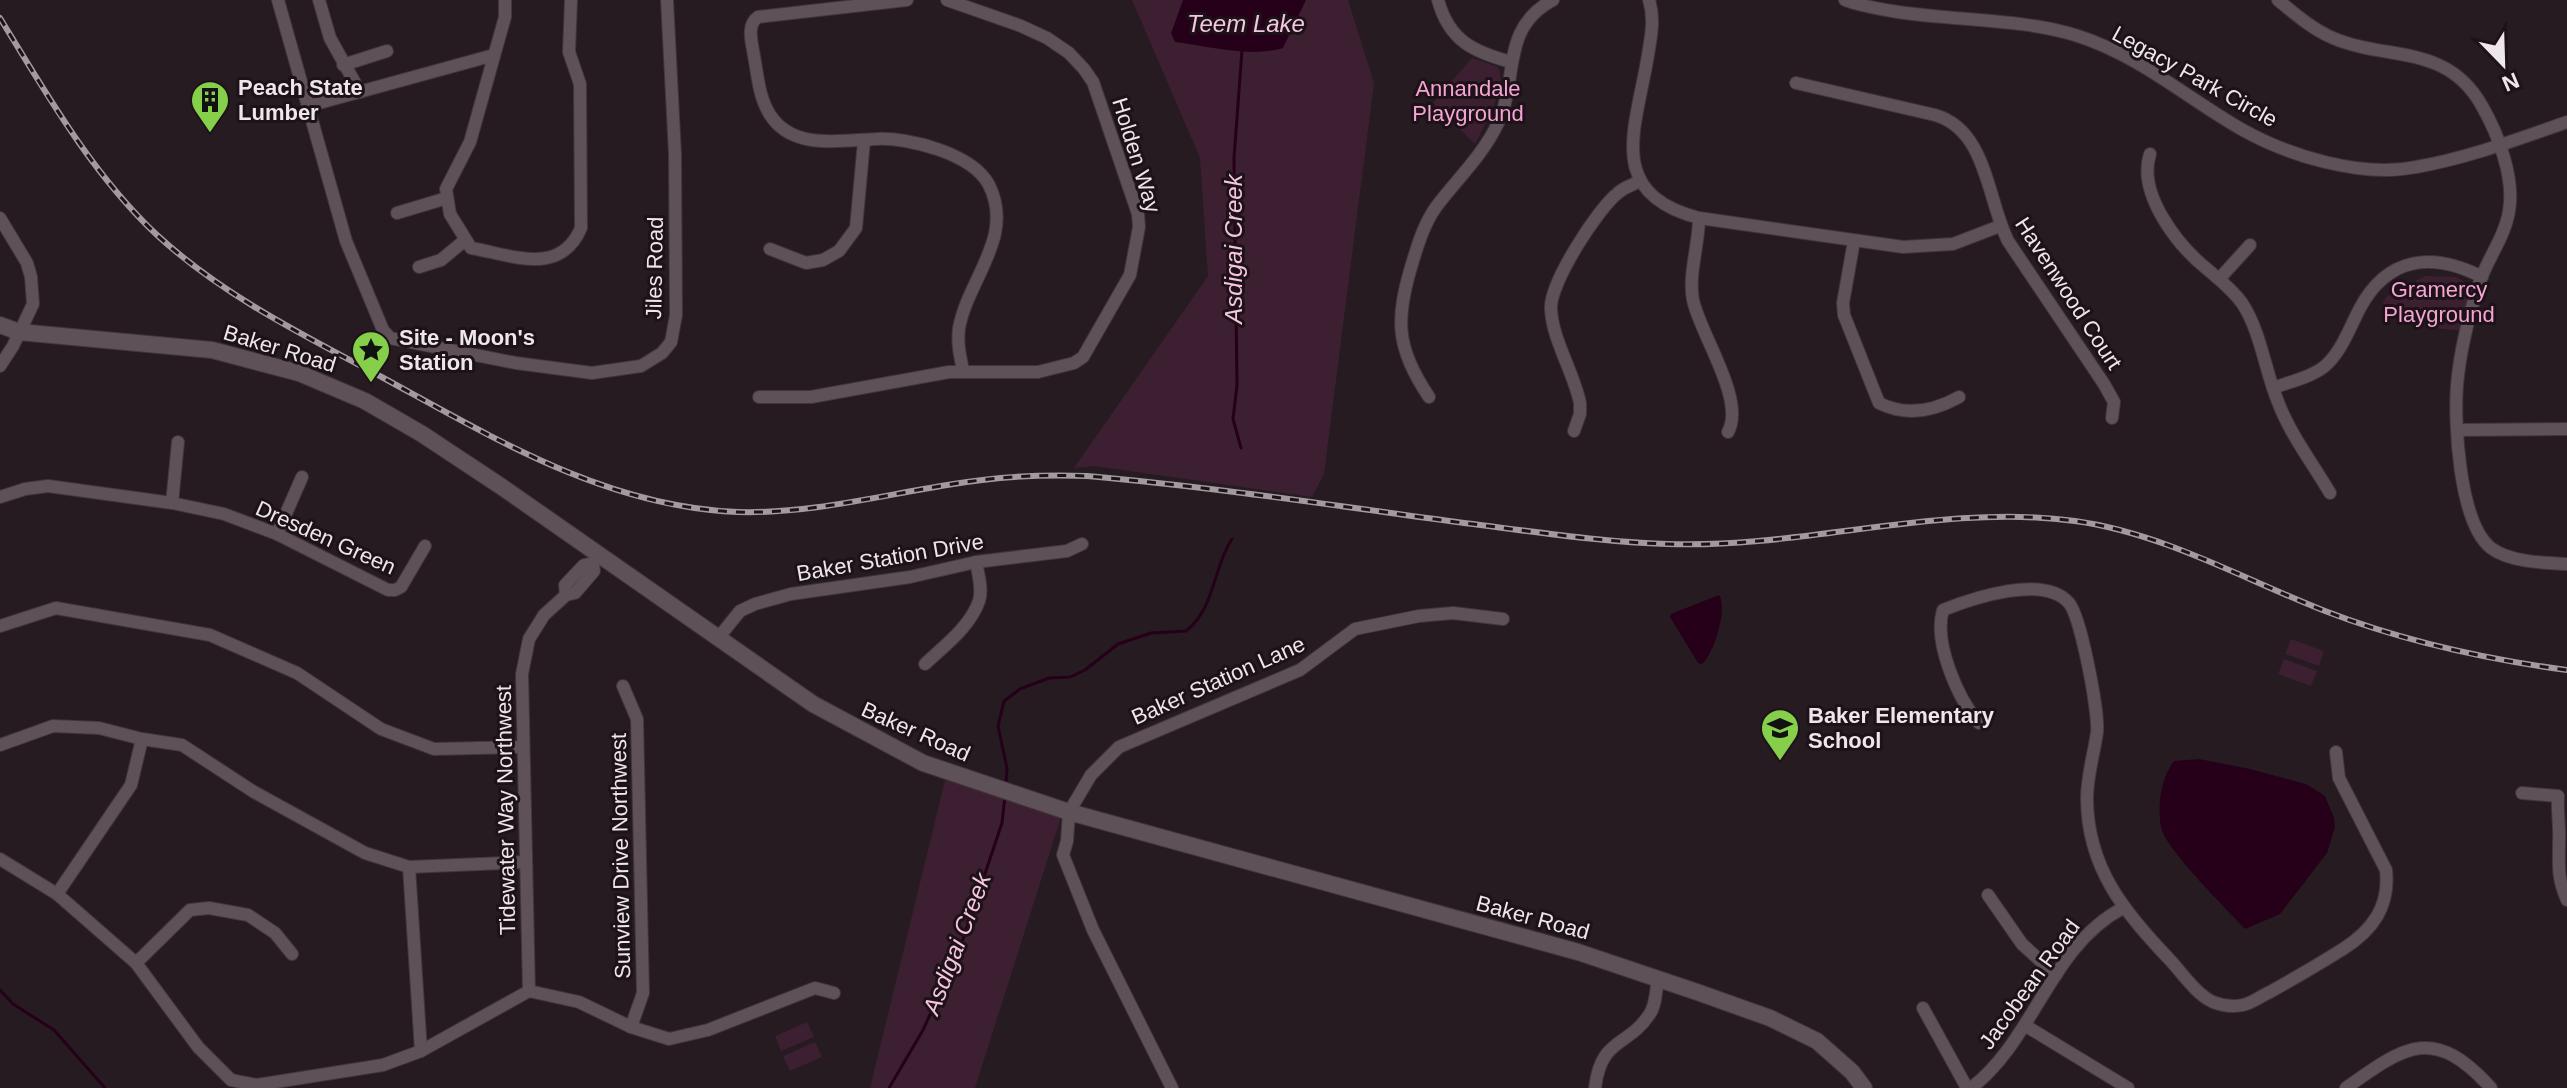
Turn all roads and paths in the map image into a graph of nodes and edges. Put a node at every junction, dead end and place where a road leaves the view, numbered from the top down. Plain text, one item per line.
1 (278, 0) edge
2 (319, 0) edge
3 (505, 0) edge
4 (571, 0) edge
5 (667, 0) edge
6 (907, 0) edge
7 (947, 0) edge
8 (1438, 0) edge
9 (1553, 0) edge
10 (1649, 0) edge
11 (1845, 0) edge
12 (2278, 0) edge
13 (387, 51) dead end
14 (494, 55) junction
15 (1511, 62) junction
16 (343, 65) junction
17 (1796, 83) dead end
18 (360, 92) junction
19 (308, 106) junction
20 (2567, 122) edge
21 (864, 141) junction
22 (2498, 146) junction
23 (2150, 154) dead end
24 (1640, 181) junction
25 (447, 198) junction
26 (397, 213) dead end
27 (0, 218) edge
28 (1699, 218) junction
29 (2000, 226) junction
30 (464, 241) junction
31 (1854, 241) junction
32 (2250, 245) dead end
33 (770, 249) dead end
34 (419, 267) dead end
35 (2482, 277) junction
36 (2220, 278) junction
37 (0, 325) edge
38 (19, 332) junction
39 (0, 366) edge
40 (963, 370) junction
41 (2273, 388) junction
42 (759, 397) dead end
43 (1429, 397) dead end
44 (1959, 397) dead end
45 (2112, 418) dead end
46 (2567, 429) edge
47 (2458, 430) junction
48 (1574, 431) dead end
49 (1728, 432) dead end
50 (178, 442) dead end
51 (302, 477) dead end
52 (2330, 493) dead end
53 (0, 497) edge
54 (172, 503) junction
55 (277, 534) junction
56 (1082, 544) dead end
57 (425, 546) dead end
58 (595, 559) junction
59 (976, 562) junction
60 (2567, 564) edge
61 (1503, 619) dead end
62 (0, 626) edge
63 (719, 637) junction
64 (925, 664) dead end
65 (623, 686) dead end
66 (1979, 723) dead end
67 (142, 739) junction
68 (0, 745) edge
69 (523, 747) junction
70 (2336, 752) dead end
71 (2522, 793) dead end
72 (1069, 812) junction
73 (0, 859) edge
74 (525, 862) junction
75 (409, 867) junction
76 (57, 894) junction
77 (1988, 895) dead end
78 (2567, 900) edge
79 (2123, 908) junction
80 (292, 954) dead end
81 (136, 963) junction
82 (2056, 975) junction
83 (1658, 978) junction
84 (529, 991) junction
85 (834, 993) dead end
86 (1923, 1008) dead end
87 (2026, 1026) junction
88 (631, 1027) junction
89 (421, 1051) junction
90 (1172, 1088) edge
91 (1595, 1088) edge
92 (1864, 1088) edge
93 (1969, 1088) edge
94 (2128, 1088) edge
95 (2346, 1088) edge
96 (2491, 1088) edge

1 - 19 street
2 - 16 street
3 - 14 street
4 - 30 street
5 - 19 street, Jiles Road
6 - 21 street
7 - 40 street, Holden Way
8 - 15 street
9 - 15 street
10 - 24 street
11 - 22 street, Legacy Park Circle
12 - 22 street
13 - 16 street
14 - 18 street
14 - 25 street
15 - 43 street
16 - 18 street
17 - 29 street, Havenwood Court
18 - 19 street
20 - 22 street, Legacy Park Circle
21 - 33 street
21 - 40 street
22 - 35 street
23 - 36 street
24 - 28 street
24 - 48 street
25 - 26 street
25 - 30 street
27 - 38 street
28 - 31 street
28 - 49 street
29 - 31 street
29 - 45 street, Havenwood Court
30 - 34 street
31 - 44 street
32 - 36 street
35 - 41 street
35 - 47 street
36 - 41 street
37 - 38 main road, Baker Road
38 - 39 street
38 - 58 main road, Baker Road
40 - 42 street, Holden Way
41 - 52 street
46 - 47 street
47 - 60 street
50 - 54 street
51 - 55 street
53 - 54 street, Dresden Green
54 - 55 street, Dresden Green
55 - 57 street, Dresden Green
56 - 59 street, Baker Station Drive
58 - 63 main road, Baker Road
58 - 69 street, Tidewater Way Northwest
59 - 63 street, Baker Station Drive
59 - 64 street
61 - 72 street, Baker Station Lane
62 - 69 street
63 - 72 main road, Baker Road
65 - 88 street, Sunview Drive Northwest
66 - 79 street
67 - 68 street
67 - 75 street
67 - 76 street
69 - 74 street, Tidewater Way Northwest
70 - 79 street
71 - 78 street
72 - 83 main road, Baker Road
72 - 90 street
73 - 76 street
74 - 75 street
74 - 84 street, Tidewater Way Northwest
75 - 89 street
76 - 81 street
77 - 82 street
79 - 82 street, Jacobean Road
80 - 81 street
81 - 89 street
82 - 87 street, Jacobean Road
83 - 91 street
83 - 92 main road, Baker Road
84 - 88 street
84 - 89 street
85 - 88 street
86 - 93 street
87 - 93 street, Jacobean Road
87 - 94 street
95 - 96 street

